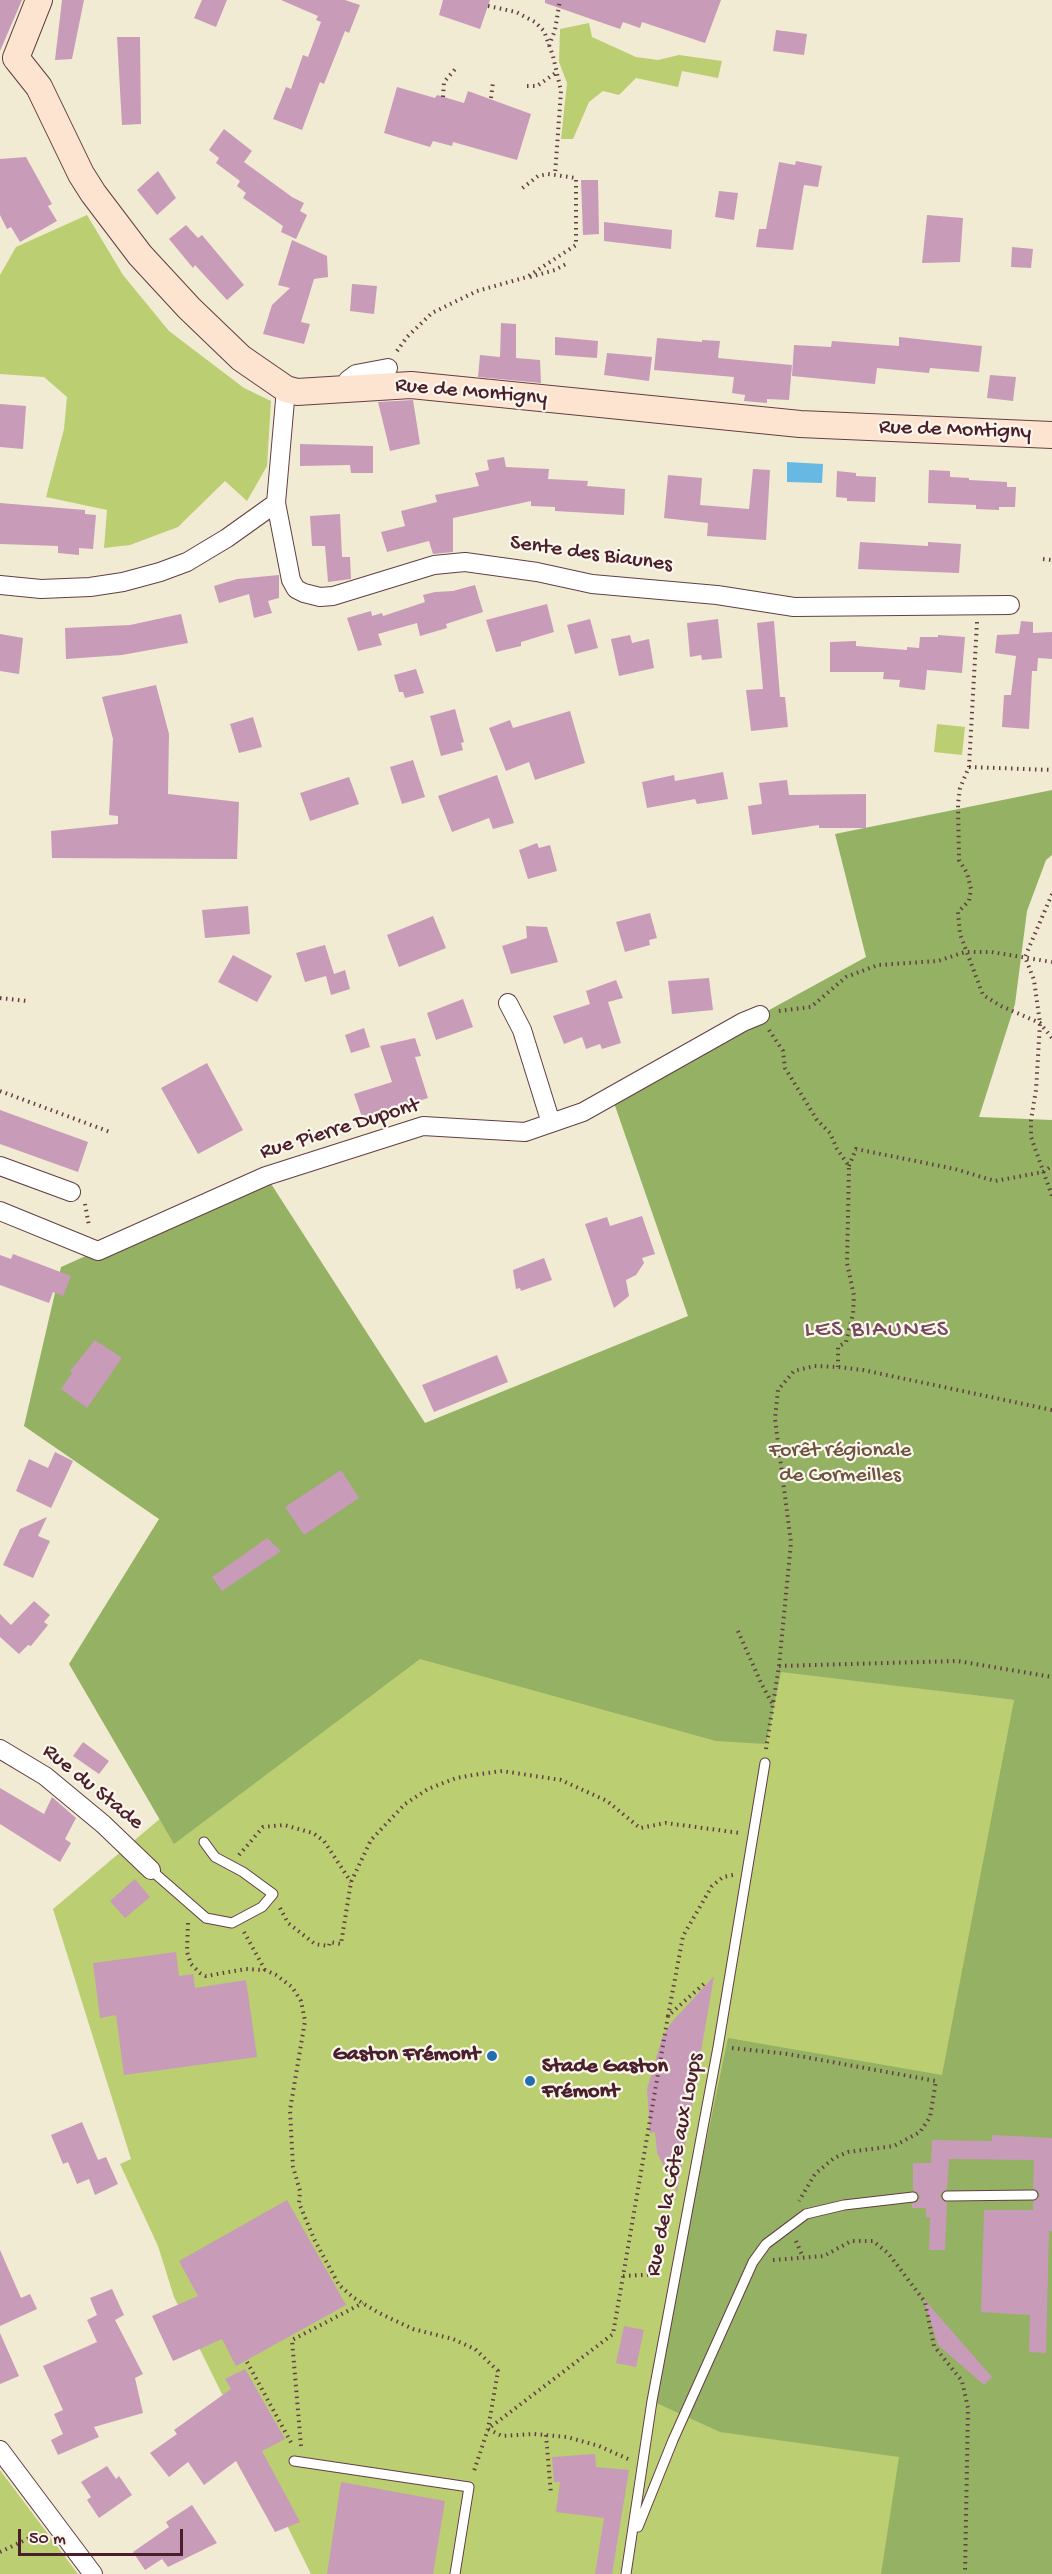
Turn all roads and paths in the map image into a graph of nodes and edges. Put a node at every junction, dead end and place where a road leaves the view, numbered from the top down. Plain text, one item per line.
1 (39, 0) edge
2 (560, 0) edge
3 (488, 6) dead end
4 (549, 46) junction
5 (8, 57) edge
6 (457, 67) dead end
7 (558, 72) junction
8 (493, 82) dead end
9 (527, 86) dead end
10 (444, 97) dead end
11 (491, 98) dead end
12 (555, 175) junction
13 (520, 190) dead end
14 (566, 264) dead end
15 (527, 277) junction
16 (388, 368) joint
17 (346, 387) junction
18 (286, 389) junction
19 (1052, 435) edge
20 (276, 502) junction
21 (1043, 559) dead end
22 (1052, 560) edge
23 (0, 585) edge
24 (1010, 605) dead end
25 (978, 607) junction
26 (969, 767) junction
27 (1052, 770) edge
28 (1052, 894) edge
29 (965, 952) junction
30 (1025, 957) junction
31 (1052, 962) edge
32 (0, 998) edge
33 (27, 1001) dead end
34 (508, 1004) dead end
35 (760, 1015) junction
36 (1040, 1023) junction
37 (1052, 1038) edge
38 (0, 1092) edge
39 (550, 1123) junction
40 (110, 1132) dead end
41 (0, 1166) edge
42 (849, 1166) junction
43 (1052, 1166) edge
44 (1043, 1172) junction
45 (71, 1192) joint
46 (1052, 1196) edge
47 (0, 1211) edge
48 (90, 1247) junction
49 (838, 1367) junction
50 (1052, 1410) edge
51 (738, 1631) dead end
52 (779, 1666) junction
53 (1052, 1677) edge
54 (773, 1706) junction
55 (0, 1749) edge
56 (765, 1763) joint
57 (753, 1835) junction
58 (204, 1842) dead end
59 (231, 1866) junction
60 (151, 1870) joint
61 (746, 1876) junction
62 (351, 1882) junction
63 (273, 1894) junction
64 (191, 1904) junction
65 (238, 1921) junction
66 (265, 1970) junction
67 (705, 1983) dead end
68 (668, 2016) junction
69 (718, 2047) junction
70 (1033, 2195) dead end
71 (947, 2196) dead end
72 (913, 2197) dead end
73 (789, 2227) junction
74 (753, 2262) junction
75 (623, 2276) junction
76 (675, 2277) junction
77 (363, 2303) junction
78 (247, 2362) dead end
79 (488, 2429) junction
80 (546, 2435) junction
81 (0, 2450) edge
82 (298, 2461) junction
83 (644, 2462) junction
84 (469, 2487) junction
85 (551, 2494) dead end
86 (57, 2526) junction
87 (632, 2540) junction
88 (0, 2552) edge
89 (93, 2574) edge
90 (455, 2574) edge
91 (626, 2574) edge
92 (965, 2574) edge

1 - 5 street
2 - 4 path
3 - 4 path
4 - 7 path
5 - 18 street
6 - 10 path
7 - 9 path
7 - 12 path
8 - 11 path
12 - 13 path
12 - 15 path
14 - 15 path
15 - 16 path
16 - 17 street
17 - 18 street, Rue de Montigny
17 - 19 street, Rue de Montigny
18 - 20 street, Sente des Biaunes
20 - 23 street
20 - 25 street, Sente des Biaunes
21 - 22 path
24 - 25 street, Sente des Biaunes
25 - 26 path
26 - 27 path
26 - 29 path
28 - 30 path
29 - 30 path
29 - 35 path
29 - 36 path
30 - 31 path
30 - 36 path
32 - 33 path
34 - 39 street
35 - 39 street, Rue Pierre Dupont
35 - 42 path
36 - 37 path
36 - 44 path
38 - 40 path
39 - 48 street, Rue Pierre Dupont
41 - 45 street
42 - 44 path
42 - 49 path
43 - 44 path
44 - 46 path
45 - 48 path
47 - 48 street
49 - 50 path
49 - 52 path
51 - 54 path
52 - 53 path
52 - 54 path
54 - 56 path
55 - 60 street, Rue du Stade
56 - 57 lane, Rue de la Côte aux Loups
57 - 61 lane, Rue de la Côte aux Loups
57 - 62 path
58 - 59 lane
59 - 62 path
59 - 63 lane
60 - 64 lane
61 - 68 path
61 - 69 lane, Rue de la Côte aux Loups
62 - 63 path
63 - 65 lane
64 - 65 lane
64 - 66 path
65 - 66 path
66 - 77 path
67 - 68 path
68 - 75 path
69 - 73 path
69 - 76 lane, Rue de la Côte aux Loups
70 - 71 lane
72 - 73 lane
73 - 74 lane
74 - 87 lane
74 - 92 path
75 - 76 path
75 - 79 path
76 - 83 lane, Rue de la Côte aux Loups
77 - 79 path
77 - 82 path
78 - 82 path
79 - 80 path
79 - 84 path
80 - 83 path
80 - 85 path
81 - 86 street
82 - 84 lane
83 - 87 lane, Rue de la Côte aux Loups
84 - 90 lane
86 - 88 path
86 - 89 street
87 - 91 lane, Rue de la Côte aux Loups

